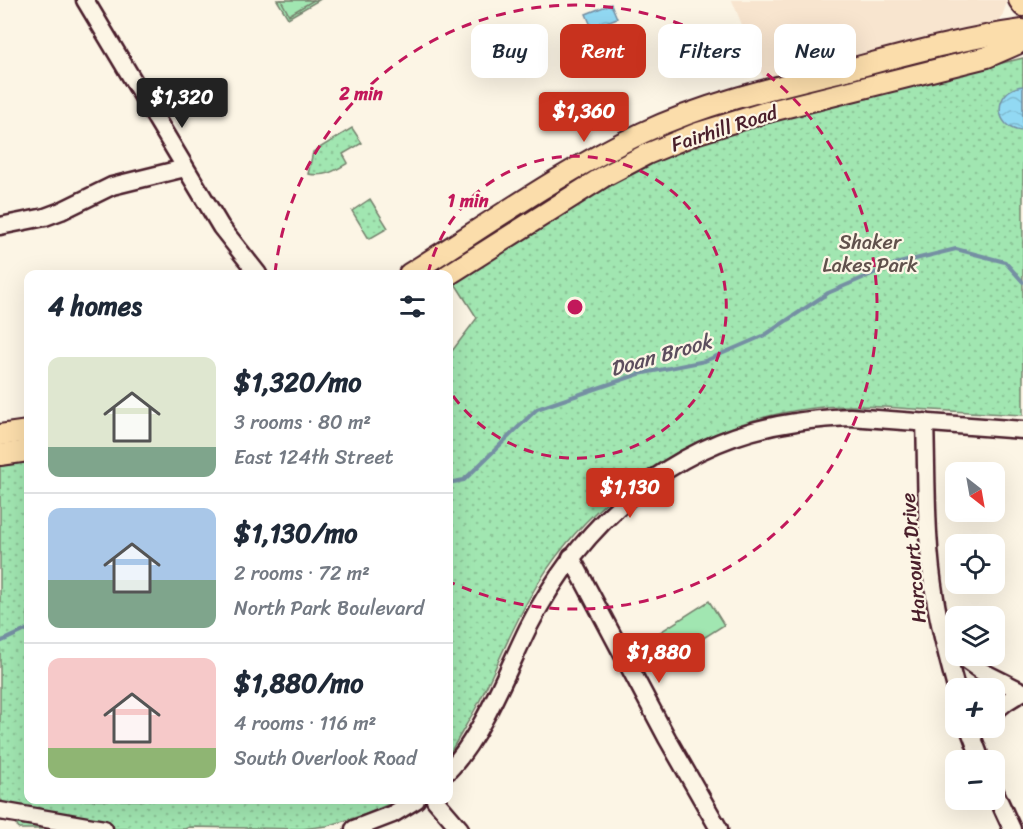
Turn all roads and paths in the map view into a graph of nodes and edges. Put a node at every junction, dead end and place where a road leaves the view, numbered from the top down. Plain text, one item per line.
1 (85, 0) edge
2 (1019, 0) edge
3 (1023, 6) edge
4 (1023, 30) edge
5 (1023, 39) edge
6 (791, 84) junction
7 (746, 96) junction
8 (797, 105) junction
9 (753, 116) junction
10 (593, 159) junction
11 (185, 168) junction
12 (603, 177) junction
13 (2, 223) edge
14 (255, 270) edge
15 (415, 270) edge
16 (453, 272) edge
17 (925, 422) junction
18 (1023, 430) edge
19 (24, 431) edge
20 (0, 435) edge
21 (24, 452) edge
22 (0, 455) edge
23 (571, 557) junction
24 (945, 633) edge
25 (974, 666) edge
26 (1022, 692) edge
27 (1005, 703) edge
28 (453, 764) edge
29 (409, 804) edge
30 (438, 804) edge
31 (1003, 810) edge
32 (1, 811) edge
33 (11, 829) edge
34 (104, 829) edge
35 (354, 829) edge
36 (460, 829) edge
37 (719, 829) edge
38 (1012, 829) edge

1 - 11 street
2 - 3 main road
4 - 6 main road, Fairhill Road
5 - 8 main road, Fairhill Road
6 - 7 main road, Fairhill Road
6 - 8 main road
7 - 9 main road
7 - 10 main road, Fairhill Road
8 - 9 main road, Fairhill Road
9 - 12 main road, Fairhill Road
10 - 12 main road
10 - 15 main road, Fairhill Road
11 - 13 street
11 - 14 street
12 - 16 main road, Fairhill Road
17 - 18 street
17 - 23 street
17 - 24 street, Harcourt Drive
19 - 20 main road
21 - 22 main road
23 - 28 street
23 - 37 street
25 - 26 street
26 - 27 street
29 - 35 street
30 - 36 street
31 - 38 street
32 - 33 street
32 - 34 street

